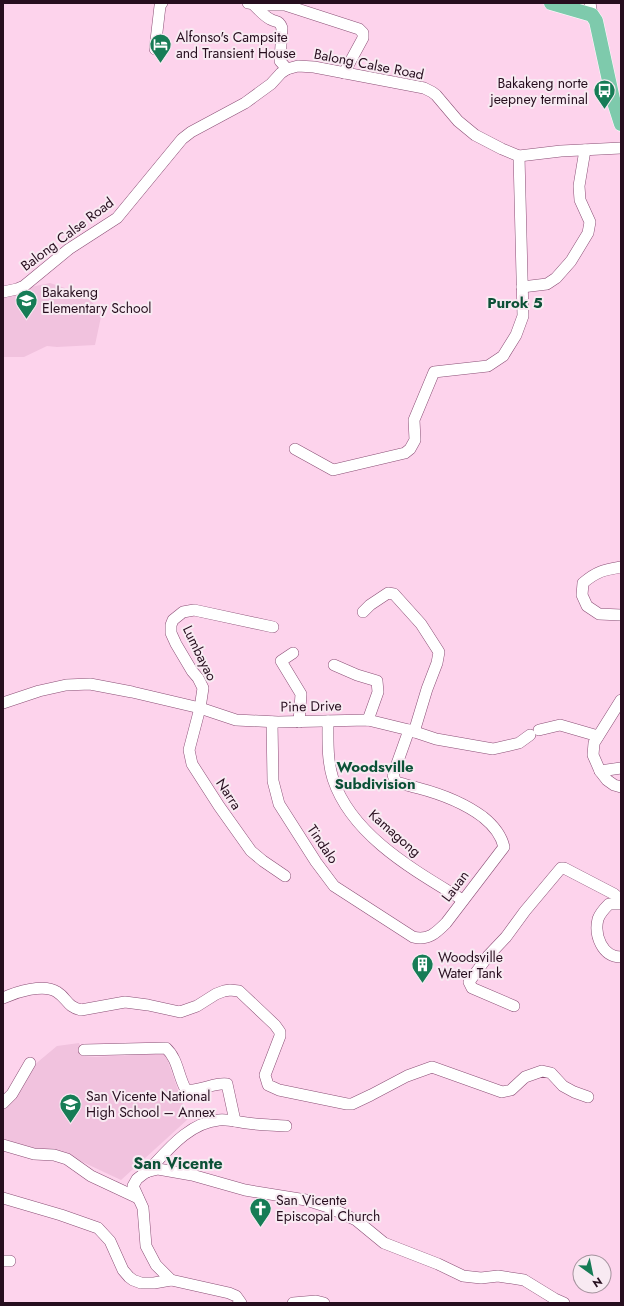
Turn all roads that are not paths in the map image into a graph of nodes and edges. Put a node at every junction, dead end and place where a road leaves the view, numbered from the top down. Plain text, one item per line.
1 (162, 3) edge
2 (550, 3) edge
3 (250, 4) edge
4 (591, 9) edge
5 (154, 49) dead end
6 (287, 69) junction
7 (344, 73) junction
8 (621, 124) edge
9 (621, 148) edge
10 (585, 150) junction
11 (519, 156) junction
12 (522, 287) junction
13 (3, 292) edge
14 (295, 449) dead end
15 (621, 567) edge
16 (363, 612) dead end
17 (621, 615) edge
18 (273, 627) dead end
19 (293, 653) dead end
20 (334, 665) dead end
21 (621, 700) edge
22 (3, 703) edge
23 (200, 708) junction
24 (368, 720) junction
25 (328, 721) junction
26 (272, 722) junction
27 (299, 722) junction
28 (411, 731) junction
29 (598, 736) junction
30 (621, 768) edge
31 (600, 771) junction
32 (621, 787) edge
33 (285, 876) dead end
34 (463, 900) junction
35 (621, 900) edge
36 (621, 904) edge
37 (418, 938) joint
38 (621, 957) edge
39 (3, 998) edge
40 (514, 1006) dead end
41 (84, 1050) dead end
42 (30, 1063) dead end
43 (588, 1097) dead end
44 (3, 1103) edge
45 (235, 1121) junction
46 (286, 1126) dead end
47 (3, 1145) edge
48 (146, 1172) junction
49 (3, 1198) edge
50 (138, 1198) junction
51 (171, 1280) junction
52 (241, 1303) edge
53 (293, 1303) edge
54 (324, 1303) edge
55 (564, 1303) edge

1 - 5 street
2 - 4 main road
3 - 6 street
3 - 7 street
4 - 8 main road
6 - 7 street, Balong Calse Road
6 - 13 street, Balong Calse Road
7 - 11 street, Balong Calse Road
9 - 10 street, Balong Calse Road
10 - 11 street, Balong Calse Road
10 - 12 street
11 - 12 street
12 - 14 street
15 - 17 street
16 - 28 street
18 - 23 street, Lumbayao
19 - 27 street
20 - 24 street
21 - 29 street
22 - 23 street, Pine Drive
23 - 26 street, Pine Drive
23 - 33 street, Narra
24 - 25 street, Pine Drive
24 - 28 street, Pine Drive
25 - 27 street, Pine Drive
25 - 34 street, Kamagong
26 - 27 street, Pine Drive
26 - 37 street, Tindalo
28 - 29 street, Pine Drive
28 - 34 street, Lauan
29 - 31 street
30 - 31 street
31 - 32 street
34 - 37 street, Lauan
35 - 40 street
36 - 38 street
39 - 43 street
41 - 45 street
42 - 44 street
45 - 46 street
45 - 48 street
47 - 50 street
48 - 50 street
48 - 55 street
49 - 51 street
50 - 51 street
51 - 52 street
53 - 54 street

